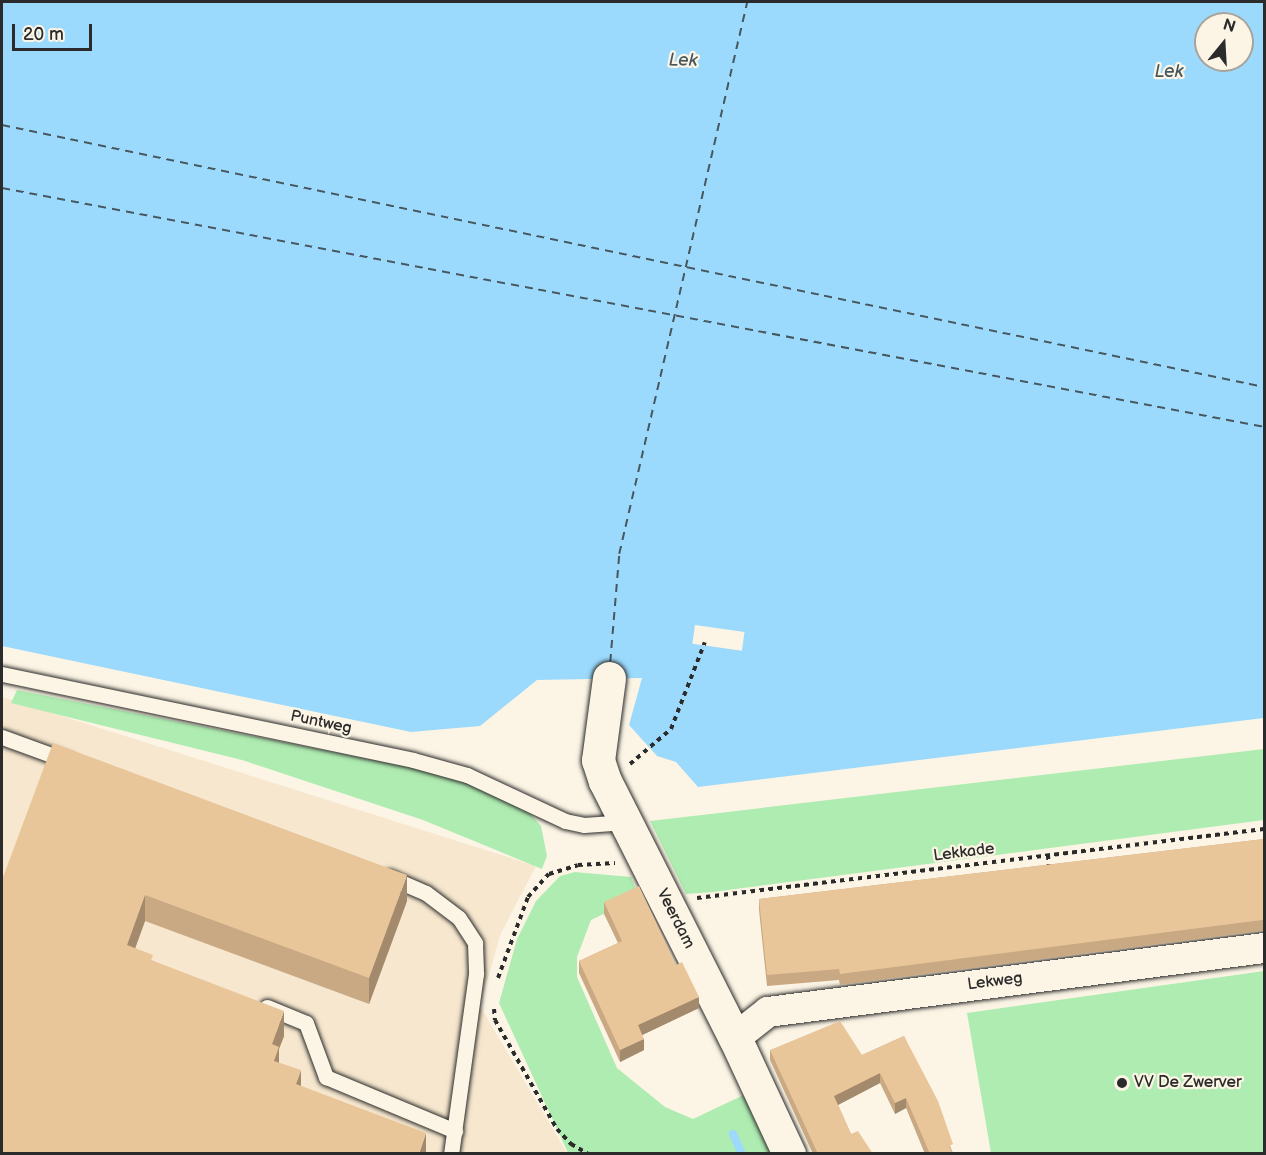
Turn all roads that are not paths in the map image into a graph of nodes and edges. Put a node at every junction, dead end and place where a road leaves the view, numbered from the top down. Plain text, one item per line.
1 (2, 674) edge
2 (609, 678) dead end
3 (2, 737) edge
4 (79, 765) edge
5 (626, 822) junction
6 (376, 872) edge
7 (1264, 948) edge
8 (252, 1001) edge
9 (735, 1038) junction
10 (455, 1131) junction
11 (451, 1154) edge
12 (789, 1154) edge

1 - 5 lane, Puntweg
2 - 5 street, Veerdam
3 - 4 lane
5 - 9 street, Veerdam
6 - 10 lane
7 - 9 street, Lekweg
8 - 10 lane
9 - 12 street, Veerdam
10 - 11 lane

